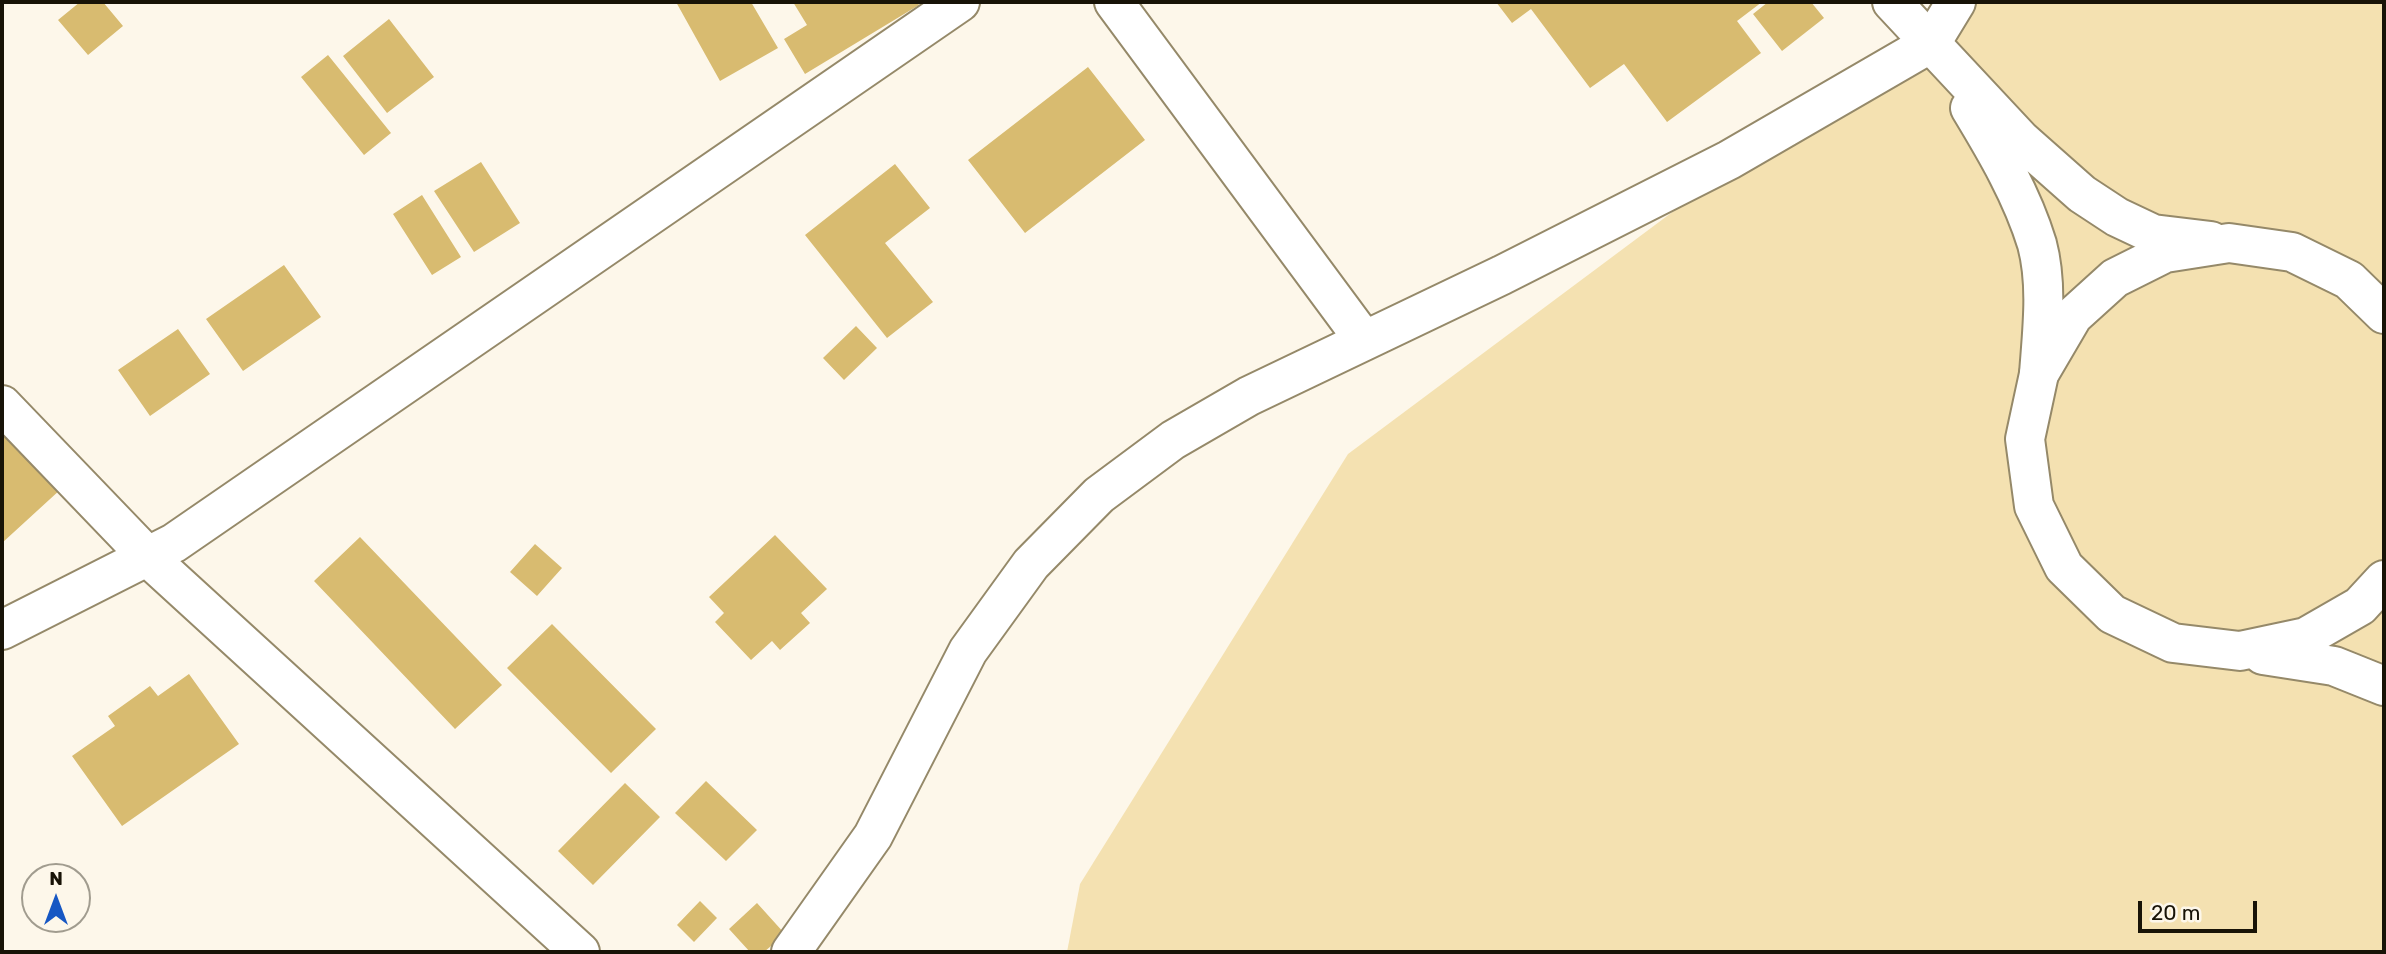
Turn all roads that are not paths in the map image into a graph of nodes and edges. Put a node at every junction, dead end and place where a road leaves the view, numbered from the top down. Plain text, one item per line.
1 (960, 2) edge
2 (1114, 2) edge
3 (1892, 2) edge
4 (1956, 2) edge
5 (1931, 43) junction
6 (2229, 243) junction
7 (2384, 314) edge
8 (1364, 340) junction
9 (2039, 374) junction
10 (2, 405) edge
11 (148, 556) junction
12 (2384, 580) edge
13 (2, 630) edge
14 (2240, 652) junction
15 (2384, 686) edge
16 (580, 952) edge
17 (791, 952) edge

1 - 11 main road
2 - 8 main road
3 - 5 main road
4 - 5 main road
5 - 6 main road
5 - 8 main road
5 - 9 main road
6 - 7 main road
6 - 9 main road
8 - 17 main road
9 - 14 main road
10 - 11 main road
11 - 13 main road
11 - 16 main road
12 - 14 main road
14 - 15 main road

